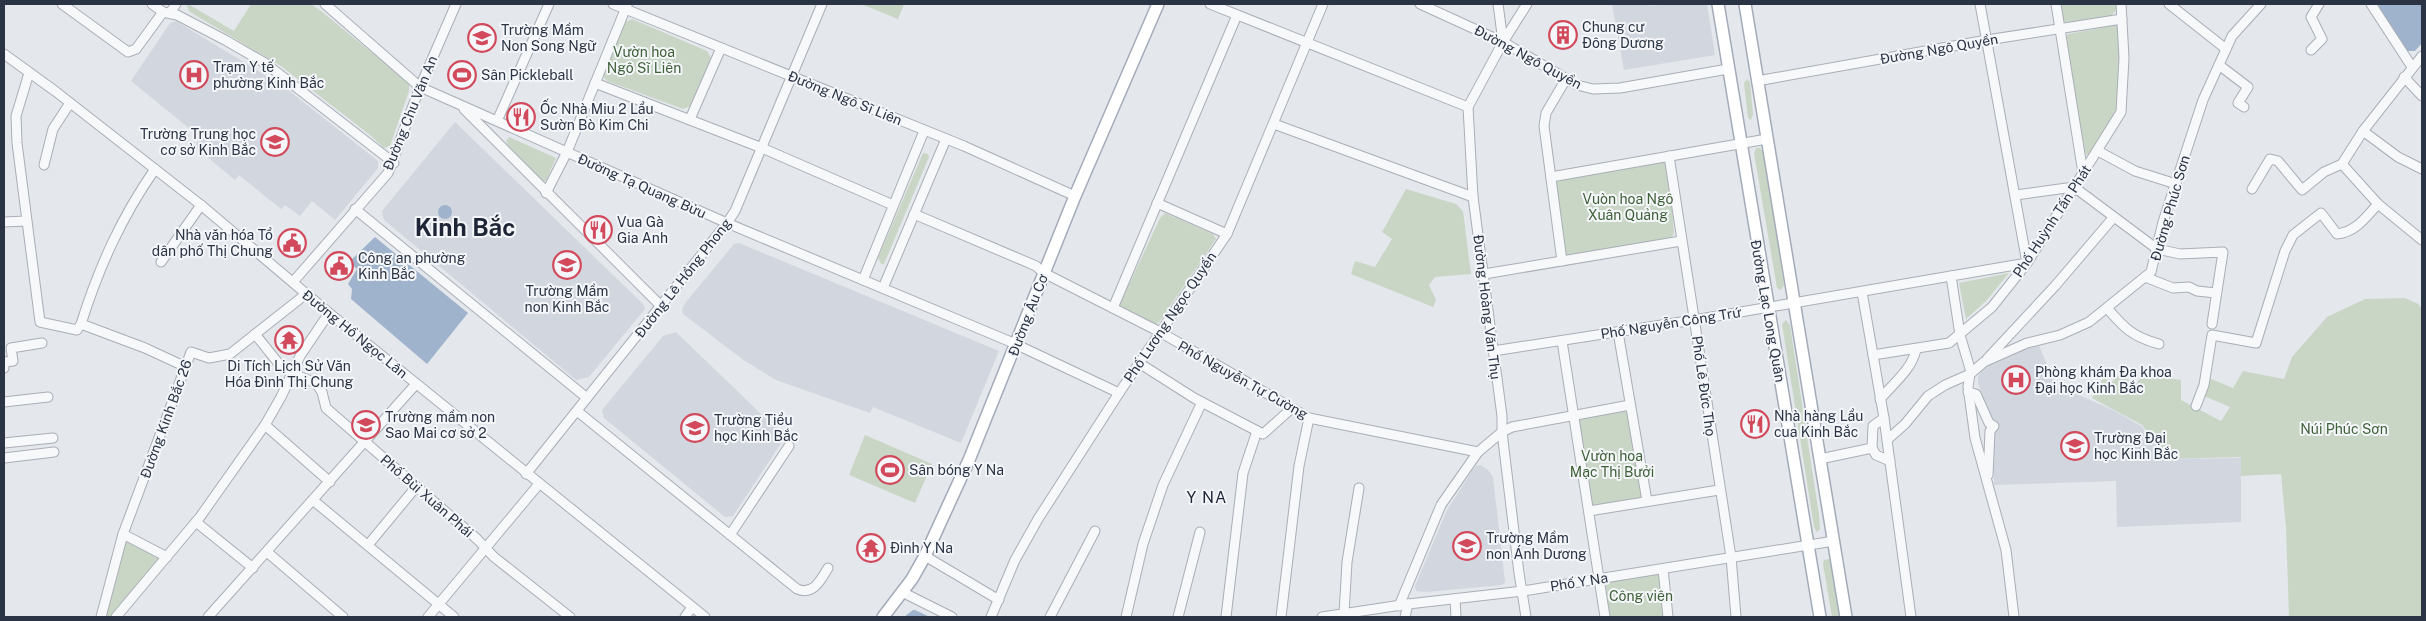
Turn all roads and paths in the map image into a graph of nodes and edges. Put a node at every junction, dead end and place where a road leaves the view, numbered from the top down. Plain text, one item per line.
1 (62, 4) edge
2 (152, 4) edge
3 (176, 4) edge
4 (324, 4) edge
5 (456, 4) edge
6 (549, 4) edge
7 (613, 4) edge
8 (820, 4) edge
9 (1158, 4) edge
10 (1210, 4) edge
11 (1323, 4) edge
12 (1420, 4) edge
13 (1498, 4) edge
14 (1527, 4) edge
15 (1718, 4) edge
16 (1745, 4) edge
17 (1980, 4) edge
18 (2056, 4) edge
19 (2121, 4) edge
20 (2169, 4) edge
21 (2261, 4) edge
22 (2319, 4) edge
23 (2371, 4) edge
24 (626, 6) edge
25 (167, 12) junction
26 (1237, 14) junction
27 (2122, 19) junction
28 (2060, 28) junction
29 (1987, 40) junction
30 (1307, 42) junction
31 (1503, 42) junction
32 (720, 48) junction
33 (2226, 48) junction
34 (2311, 50) dead end
35 (4, 54) edge
36 (2422, 56) edge
37 (2219, 65) junction
38 (2412, 67) junction
39 (1728, 69) junction
40 (29, 73) junction
41 (792, 77) junction
42 (2404, 77) junction
43 (1566, 79) junction
44 (1757, 81) junction
45 (595, 83) junction
46 (420, 87) junction
47 (2422, 96) edge
48 (70, 103) junction
49 (461, 105) junction
50 (1468, 107) junction
51 (2244, 107) dead end
52 (690, 119) junction
53 (497, 121) junction
54 (1274, 124) junction
55 (924, 131) junction
56 (2363, 131) junction
57 (946, 139) junction
58 (1767, 139) junction
59 (1740, 144) junction
60 (762, 148) junction
61 (2098, 151) junction
62 (566, 152) junction
63 (1669, 156) junction
64 (394, 163) junction
65 (2342, 164) junction
66 (44, 165) dead end
67 (155, 169) junction
68 (2422, 169) edge
69 (2083, 173) junction
70 (1551, 177) junction
71 (2176, 184) junction
72 (2074, 187) junction
73 (2252, 189) dead end
74 (546, 193) junction
75 (2016, 195) junction
76 (1075, 196) junction
77 (1473, 197) junction
78 (1157, 203) junction
79 (2378, 204) junction
80 (201, 205) junction
81 (893, 205) junction
82 (355, 209) junction
83 (914, 214) junction
84 (2113, 218) junction
85 (26, 221) junction
86 (4, 222) edge
87 (727, 223) junction
88 (1227, 234) junction
89 (2422, 240) edge
90 (1681, 241) junction
91 (2157, 249) junction
92 (1562, 261) junction
93 (162, 262) dead end
94 (2027, 263) junction
95 (1044, 273) junction
96 (1484, 274) junction
97 (1951, 276) junction
98 (2145, 277) junction
99 (863, 280) junction
100 (292, 282) junction
101 (883, 288) junction
102 (1862, 292) junction
103 (2216, 293) junction
104 (306, 294) junction
105 (1794, 303) junction
106 (662, 307) junction
107 (1768, 307) junction
108 (1113, 308) junction
109 (2107, 308) junction
110 (329, 312) junction
111 (1694, 320) junction
112 (81, 324) junction
113 (2212, 324) dead end
114 (1160, 332) junction
115 (1618, 332) junction
116 (255, 334) junction
117 (1960, 335) junction
118 (1562, 341) junction
119 (42, 343) dead end
120 (1017, 344) junction
121 (2159, 344) dead end
122 (1916, 349) junction
123 (1493, 350) junction
124 (1873, 355) junction
125 (1984, 362) junction
126 (1139, 363) junction
127 (186, 367) junction
128 (4, 368) edge
129 (291, 373) junction
130 (1970, 373) junction
131 (416, 384) junction
132 (1968, 392) junction
133 (1119, 393) junction
134 (48, 397) dead end
135 (588, 398) junction
136 (1880, 399) junction
137 (4, 402) edge
138 (1202, 402) junction
139 (1630, 405) junction
140 (2196, 406) dead end
141 (1291, 409) junction
142 (577, 411) junction
143 (1574, 416) junction
144 (1309, 418) junction
145 (1884, 418) junction
146 (265, 425) junction
147 (1257, 431) junction
148 (1502, 432) junction
149 (53, 438) dead end
150 (1887, 440) junction
151 (4, 443) edge
152 (366, 443) junction
153 (789, 446) dead end
154 (1872, 448) junction
155 (54, 452) dead end
156 (1478, 452) junction
157 (4, 458) edge
158 (1820, 459) junction
159 (1890, 461) junction
160 (526, 474) junction
161 (330, 482) junction
162 (1987, 483) junction
163 (539, 484) junction
164 (416, 487) junction
165 (1359, 488) dead end
166 (1719, 490) junction
167 (314, 501) junction
168 (1647, 501) junction
169 (1589, 511) junction
170 (196, 522) junction
171 (1095, 531) dead end
172 (1200, 532) dead end
173 (123, 534) junction
174 (730, 536) junction
175 (1834, 541) junction
176 (368, 545) junction
177 (1808, 546) junction
178 (486, 548) junction
179 (267, 552) junction
180 (925, 556) junction
181 (167, 557) junction
182 (1730, 557) junction
183 (253, 568) junction
184 (828, 568) dead end
185 (1663, 569) junction
186 (1600, 579) junction
187 (902, 592) junction
188 (1523, 592) junction
189 (1455, 599) junction
190 (999, 600) junction
191 (438, 604) junction
192 (1403, 605) junction
193 (692, 608) junction
194 (211, 614) edge
195 (1344, 614) junction
196 (102, 617) edge
197 (116, 617) edge
198 (221, 617) edge
199 (343, 617) edge
200 (428, 617) edge
201 (454, 617) edge
202 (570, 617) edge
203 (685, 617) edge
204 (705, 617) edge
205 (883, 617) edge
206 (952, 617) edge
207 (991, 617) edge
208 (1050, 617) edge
209 (1126, 617) edge
210 (1178, 617) edge
211 (1226, 617) edge
212 (1282, 617) edge
213 (1322, 617) edge
214 (1405, 617) edge
215 (1456, 617) edge
216 (1526, 617) edge
217 (1605, 617) edge
218 (1668, 617) edge
219 (1736, 617) edge
220 (1820, 617) edge
221 (1846, 617) edge
222 (1912, 617) edge
223 (2014, 617) edge

1 - 25 street
2 - 25 street
3 - 25 street
4 - 46 street, Đường Tạ Quang Bửu
5 - 46 street, Đường Chu Văn An
6 - 53 street
7 - 24 street, Đường Ngô Sĩ Liên
8 - 41 street, Đường Lê Hồng Phong
9 - 76 main road, Đường Âu Cơ
10 - 26 street
11 - 30 street, Phố Lương Ngọc Quyến
12 - 31 street, Đường Ngô Quyền
13 - 31 street
14 - 31 street
15 - 39 main road, Đường Lạc Long Quân
16 - 44 main road, Đường Lạc Long Quân
17 - 29 street
18 - 28 street
19 - 27 street, Phố Huỳnh Tấn Phát
20 - 33 street
21 - 33 street, Đường Phúc Sơn
22 - 34 street
23 - 38 street
24 - 32 street, Đường Ngô Sĩ Liên
24 - 45 street
25 - 64 street
26 - 30 street
26 - 78 street
27 - 28 street, Đường Ngô Quyền
27 - 61 street, Phố Huỳnh Tấn Phát
28 - 29 street, Đường Ngô Quyền
28 - 69 street
29 - 44 street, Đường Ngô Quyền
29 - 75 street
30 - 50 street
30 - 54 street, Phố Lương Ngọc Quyến
31 - 43 street, Đường Ngô Quyền
31 - 50 street
32 - 41 street, Đường Ngô Sĩ Liên
32 - 52 street
33 - 37 street, Đường Phúc Sơn
35 - 40 street, Đường Hồ Ngọc Lân
36 - 38 street
37 - 51 street
37 - 71 street, Đường Phúc Sơn
38 - 42 street
39 - 43 street, Đường Ngô Quyền
39 - 59 main road, Đường Lạc Long Quân
40 - 48 street, Đường Hồ Ngọc Lân
40 - 85 street
41 - 55 street, Đường Ngô Sĩ Liên
41 - 60 street, Đường Lê Hồng Phong
42 - 47 street
42 - 56 street
43 - 70 street
44 - 58 main road, Đường Lạc Long Quân
45 - 52 street
45 - 62 street
46 - 49 street, Đường Tạ Quang Bửu
46 - 64 street, Đường Chu Văn An
48 - 66 street
48 - 67 street, Đường Hồ Ngọc Lân
49 - 53 street, Đường Tạ Quang Bửu
49 - 74 street
50 - 77 street, Đường Hoàng Văn Thụ
52 - 60 street
53 - 62 street, Đường Tạ Quang Bửu
54 - 77 street
54 - 88 street, Phố Lương Ngọc Quyến
55 - 57 street, Đường Ngô Sĩ Liên
55 - 81 street
56 - 65 street
56 - 68 street
57 - 76 street, Đường Ngô Sĩ Liên
57 - 83 street
58 - 59 street
58 - 105 main road, Đường Lạc Long Quân
59 - 63 street
59 - 107 main road, Đường Lạc Long Quân
60 - 81 street
60 - 87 street, Đường Lê Hồng Phong
61 - 69 street, Phố Huỳnh Tấn Phát
61 - 71 street
62 - 74 street
62 - 87 street, Đường Tạ Quang Bửu
63 - 70 street
63 - 90 street, Phố Lê Đức Thọ
64 - 82 street, Đường Chu Văn An
65 - 73 street
65 - 79 street
67 - 80 street, Đường Hồ Ngọc Lân
67 - 112 street
69 - 72 street, Phố Huỳnh Tấn Phát
70 - 92 street
71 - 91 street, Đường Phúc Sơn
72 - 75 street
72 - 84 street
72 - 94 street, Phố Huỳnh Tấn Phát
74 - 106 street
75 - 94 street
76 - 95 main road, Đường Âu Cơ
77 - 96 street, Đường Hoàng Văn Thụ
78 - 88 street
78 - 108 street
79 - 89 street
79 - 140 street
80 - 93 street
80 - 100 street, Đường Hồ Ngọc Lân
81 - 99 street
82 - 100 street, Đường Chu Văn An
82 - 135 street
83 - 95 street, Phố Nguyễn Tự Cường
83 - 101 street
84 - 91 street
84 - 125 street
85 - 86 street
85 - 112 street
87 - 99 street, Đường Tạ Quang Bửu
87 - 106 street, Đường Lê Hồng Phong
88 - 114 street, Phố Lương Ngọc Quyến
90 - 92 street
90 - 111 street, Phố Lê Đức Thọ
91 - 98 street, Đường Phúc Sơn
91 - 103 street
92 - 96 street
94 - 97 street, Phố Nguyễn Công Trứ
94 - 117 street, Phố Huỳnh Tấn Phát
95 - 108 street, Phố Nguyễn Tự Cường
95 - 120 main road, Đường Âu Cơ
96 - 123 street, Đường Hoàng Văn Thụ
97 - 102 street, Phố Nguyễn Công Trứ
97 - 117 street
98 - 103 street
98 - 109 street, Đường Phúc Sơn
99 - 101 street, Đường Tạ Quang Bửu
100 - 104 street, Đường Hồ Ngọc Lân
101 - 120 street, Đường Tạ Quang Bửu
102 - 105 street, Phố Nguyễn Công Trứ
102 - 124 street
103 - 113 street
104 - 110 street, Đường Hồ Ngọc Lân
104 - 116 street, Đường Kinh Bắc 26
105 - 107 street, Phố Nguyễn Công Trứ
105 - 158 main road, Đường Lạc Long Quân
106 - 135 street, Đường Lê Hồng Phong
107 - 111 street, Phố Nguyễn Công Trứ
107 - 177 main road, Đường Lạc Long Quân
108 - 114 street, Phố Nguyễn Tự Cường
109 - 121 street
109 - 125 street, Đường Phúc Sơn
110 - 129 street
110 - 131 street, Đường Hồ Ngọc Lân
111 - 115 street, Phố Nguyễn Công Trứ
111 - 166 street, Phố Lê Đức Thọ
112 - 127 street
114 - 126 street, Phố Lương Ngọc Quyến
114 - 141 street, Phố Nguyễn Tự Cường
115 - 118 street, Phố Nguyễn Công Trứ
115 - 139 street
116 - 127 street, Đường Kinh Bắc 26
116 - 129 street, Phố Bùi Xuân Phái
117 - 122 street, Phố Huỳnh Tấn Phát
117 - 130 street
118 - 123 street, Phố Nguyễn Công Trứ
118 - 143 street
119 - 128 street
120 - 133 street, Đường Tạ Quang Bửu
120 - 180 main road, Đường Âu Cơ
122 - 124 street, Phố Huỳnh Tấn Phát
122 - 136 street
123 - 148 street, Đường Hoàng Văn Thụ
124 - 136 street
125 - 130 street, Đường Phúc Sơn
126 - 133 street, Phố Lương Ngọc Quyến
126 - 138 street
127 - 173 street, Đường Kinh Bắc 26
129 - 146 street
129 - 152 street, Phố Bùi Xuân Phái
130 - 132 street
130 - 150 street, Đường Phúc Sơn
131 - 152 street
131 - 160 street, Đường Hồ Ngọc Lân
132 - 162 street
132 - 162 street
133 - 190 street, Phố Lương Ngọc Quyến
134 - 137 street
135 - 142 street, Đường Lê Hồng Phong
136 - 145 street
138 - 147 street
138 - 209 street
139 - 143 street
139 - 168 street
141 - 144 street, Phố Nguyễn Tự Cường
141 - 147 street
142 - 160 street, Đường Lê Hồng Phong
142 - 174 street
143 - 148 street
143 - 169 street
144 - 156 street, Phố Nguyễn Tự Cường
144 - 212 street
145 - 150 street
145 - 154 street
146 - 161 street
146 - 170 street
147 - 211 street
148 - 156 street
148 - 188 street, Đường Hoàng Văn Thụ
149 - 151 street
150 - 159 street
152 - 161 street
152 - 164 street, Phố Bùi Xuân Phái
153 - 174 street
154 - 158 street
154 - 159 street
155 - 157 street
156 - 192 street
158 - 175 main road, Đường Lạc Long Quân
159 - 222 street
160 - 163 street, Đường Hồ Ngọc Lân
161 - 167 street
162 - 223 street
163 - 178 street
163 - 193 street, Đường Hồ Ngọc Lân
164 - 176 street
164 - 178 street, Phố Bùi Xuân Phái
165 - 195 street
166 - 168 street
166 - 182 street, Phố Lê Đức Thọ
167 - 176 street
167 - 179 street
168 - 169 street
169 - 186 street
170 - 181 street
170 - 183 street
171 - 208 street
172 - 210 street
173 - 181 street
173 - 196 street, Đường Kinh Bắc 26
174 - 184 street
175 - 177 street, Phố Y Na
175 - 221 main road, Đường Lạc Long Quân
176 - 191 street
177 - 182 street, Phố Y Na
177 - 220 main road, Đường Lạc Long Quân
178 - 191 street
178 - 202 street, Phố Bùi Xuân Phái
179 - 183 street
179 - 199 street
180 - 187 main road, Đường Âu Cơ
180 - 190 street
181 - 197 street
182 - 185 street, Phố Y Na
182 - 219 street, Phố Lê Đức Thọ
183 - 194 street
185 - 186 street, Phố Y Na
185 - 218 street
186 - 188 street, Phố Y Na
186 - 217 street
187 - 205 main road, Đường Âu Cơ
187 - 206 street
188 - 189 street, Phố Y Na
188 - 216 street, Đường Hoàng Văn Thụ
189 - 192 street, Phố Y Na
189 - 215 street
190 - 207 street, Phố Lương Ngọc Quyến
191 - 200 street
191 - 201 street
192 - 195 street, Phố Y Na
192 - 214 street
193 - 203 street
193 - 204 street, Đường Hồ Ngọc Lân
194 - 198 street
195 - 213 street, Phố Y Na

